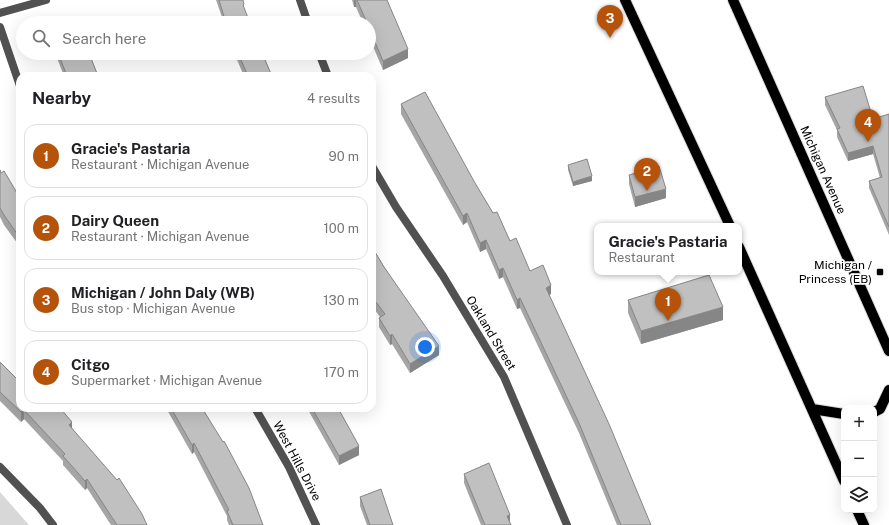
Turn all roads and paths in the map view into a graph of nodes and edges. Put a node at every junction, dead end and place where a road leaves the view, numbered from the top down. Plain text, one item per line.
1 (46, 0) edge
2 (300, 0) edge
3 (624, 0) edge
4 (733, 0) edge
5 (0, 13) edge
6 (306, 16) edge
7 (0, 27) edge
8 (322, 60) edge
9 (326, 72) edge
10 (16, 74) edge
11 (376, 173) edge
12 (729, 223) edge
13 (742, 254) edge
14 (889, 351) edge
15 (889, 390) edge
16 (812, 409) junction
17 (877, 410) edge
18 (257, 412) edge
19 (841, 414) edge
20 (0, 467) edge
21 (842, 477) edge
22 (858, 513) edge
23 (53, 525) edge
24 (316, 525) edge
25 (567, 525) edge
26 (864, 525) edge

1 - 5 street
2 - 6 street
3 - 12 main road
4 - 14 main road, Michigan Avenue
7 - 10 street
8 - 9 street
11 - 25 street, Oakland Street
13 - 16 main road
15 - 17 main road
16 - 19 main road
16 - 21 main road
18 - 24 street, West Hills Drive
20 - 23 street
22 - 26 main road

